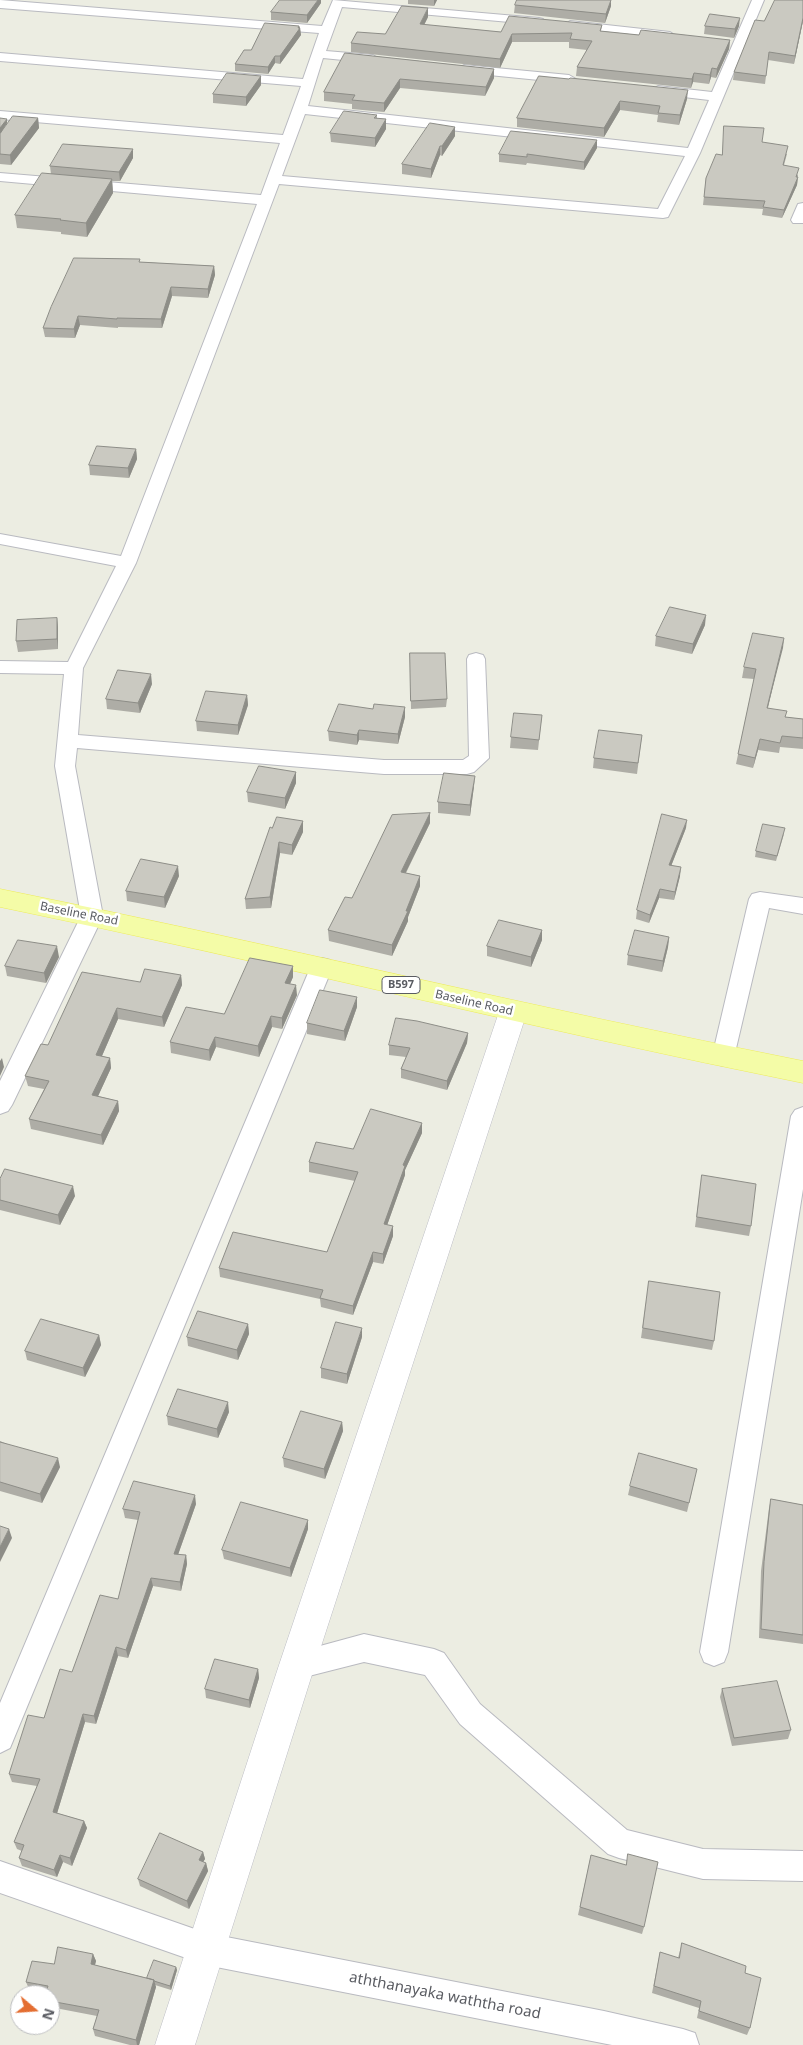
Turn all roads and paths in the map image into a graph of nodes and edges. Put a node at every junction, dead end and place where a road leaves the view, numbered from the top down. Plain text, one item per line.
1 (758, 0) edge
2 (339, 1) edge
3 (0, 4) edge
4 (326, 30) junction
5 (681, 37) edge
6 (319, 54) junction
7 (0, 57) edge
8 (387, 61) edge
9 (446, 67) edge
10 (583, 81) edge
11 (307, 83) junction
12 (650, 89) edge
13 (717, 97) junction
14 (300, 110) junction
15 (0, 115) edge
16 (288, 140) junction
17 (693, 153) junction
18 (0, 177) edge
19 (274, 179) junction
20 (265, 200) junction
21 (0, 538) edge
22 (127, 564) junction
23 (476, 659) dead end
24 (0, 667) edge
25 (74, 668) junction
26 (67, 741) junction
27 (0, 898) edge
28 (803, 906) edge
29 (92, 916) junction
30 (322, 966) junction
31 (513, 1012) junction
32 (723, 1057) junction
33 (803, 1072) edge
34 (0, 1104) edge
35 (803, 1116) edge
36 (714, 1652) dead end
37 (297, 1665) junction
38 (0, 1738) edge
39 (803, 1866) edge
40 (0, 1876) edge
41 (206, 1949) junction
42 (175, 2045) edge
43 (682, 2045) edge

1 - 13 street
2 - 4 street
2 - 5 street
3 - 4 street
4 - 6 street
6 - 8 street
6 - 11 street
7 - 11 street
9 - 10 street
11 - 14 street
12 - 13 street
13 - 17 street
14 - 16 street
14 - 17 street
15 - 16 street
16 - 19 street
17 - 19 street
18 - 20 street
19 - 20 street
20 - 22 street
21 - 22 street
22 - 25 street
23 - 26 street
24 - 25 street
25 - 26 street
26 - 29 street
27 - 29 main road, Baseline Road / B597
28 - 32 street
29 - 30 main road, Baseline Road / B597
29 - 34 street
30 - 31 main road, Baseline Road / B597
30 - 38 street
31 - 32 main road, Baseline Road / B597
31 - 37 street
32 - 33 main road, Baseline Road / B597
35 - 36 street
37 - 39 street
37 - 41 street
40 - 41 street, aththanayaka waththa road
41 - 42 street
41 - 43 street, aththanayaka waththa road

